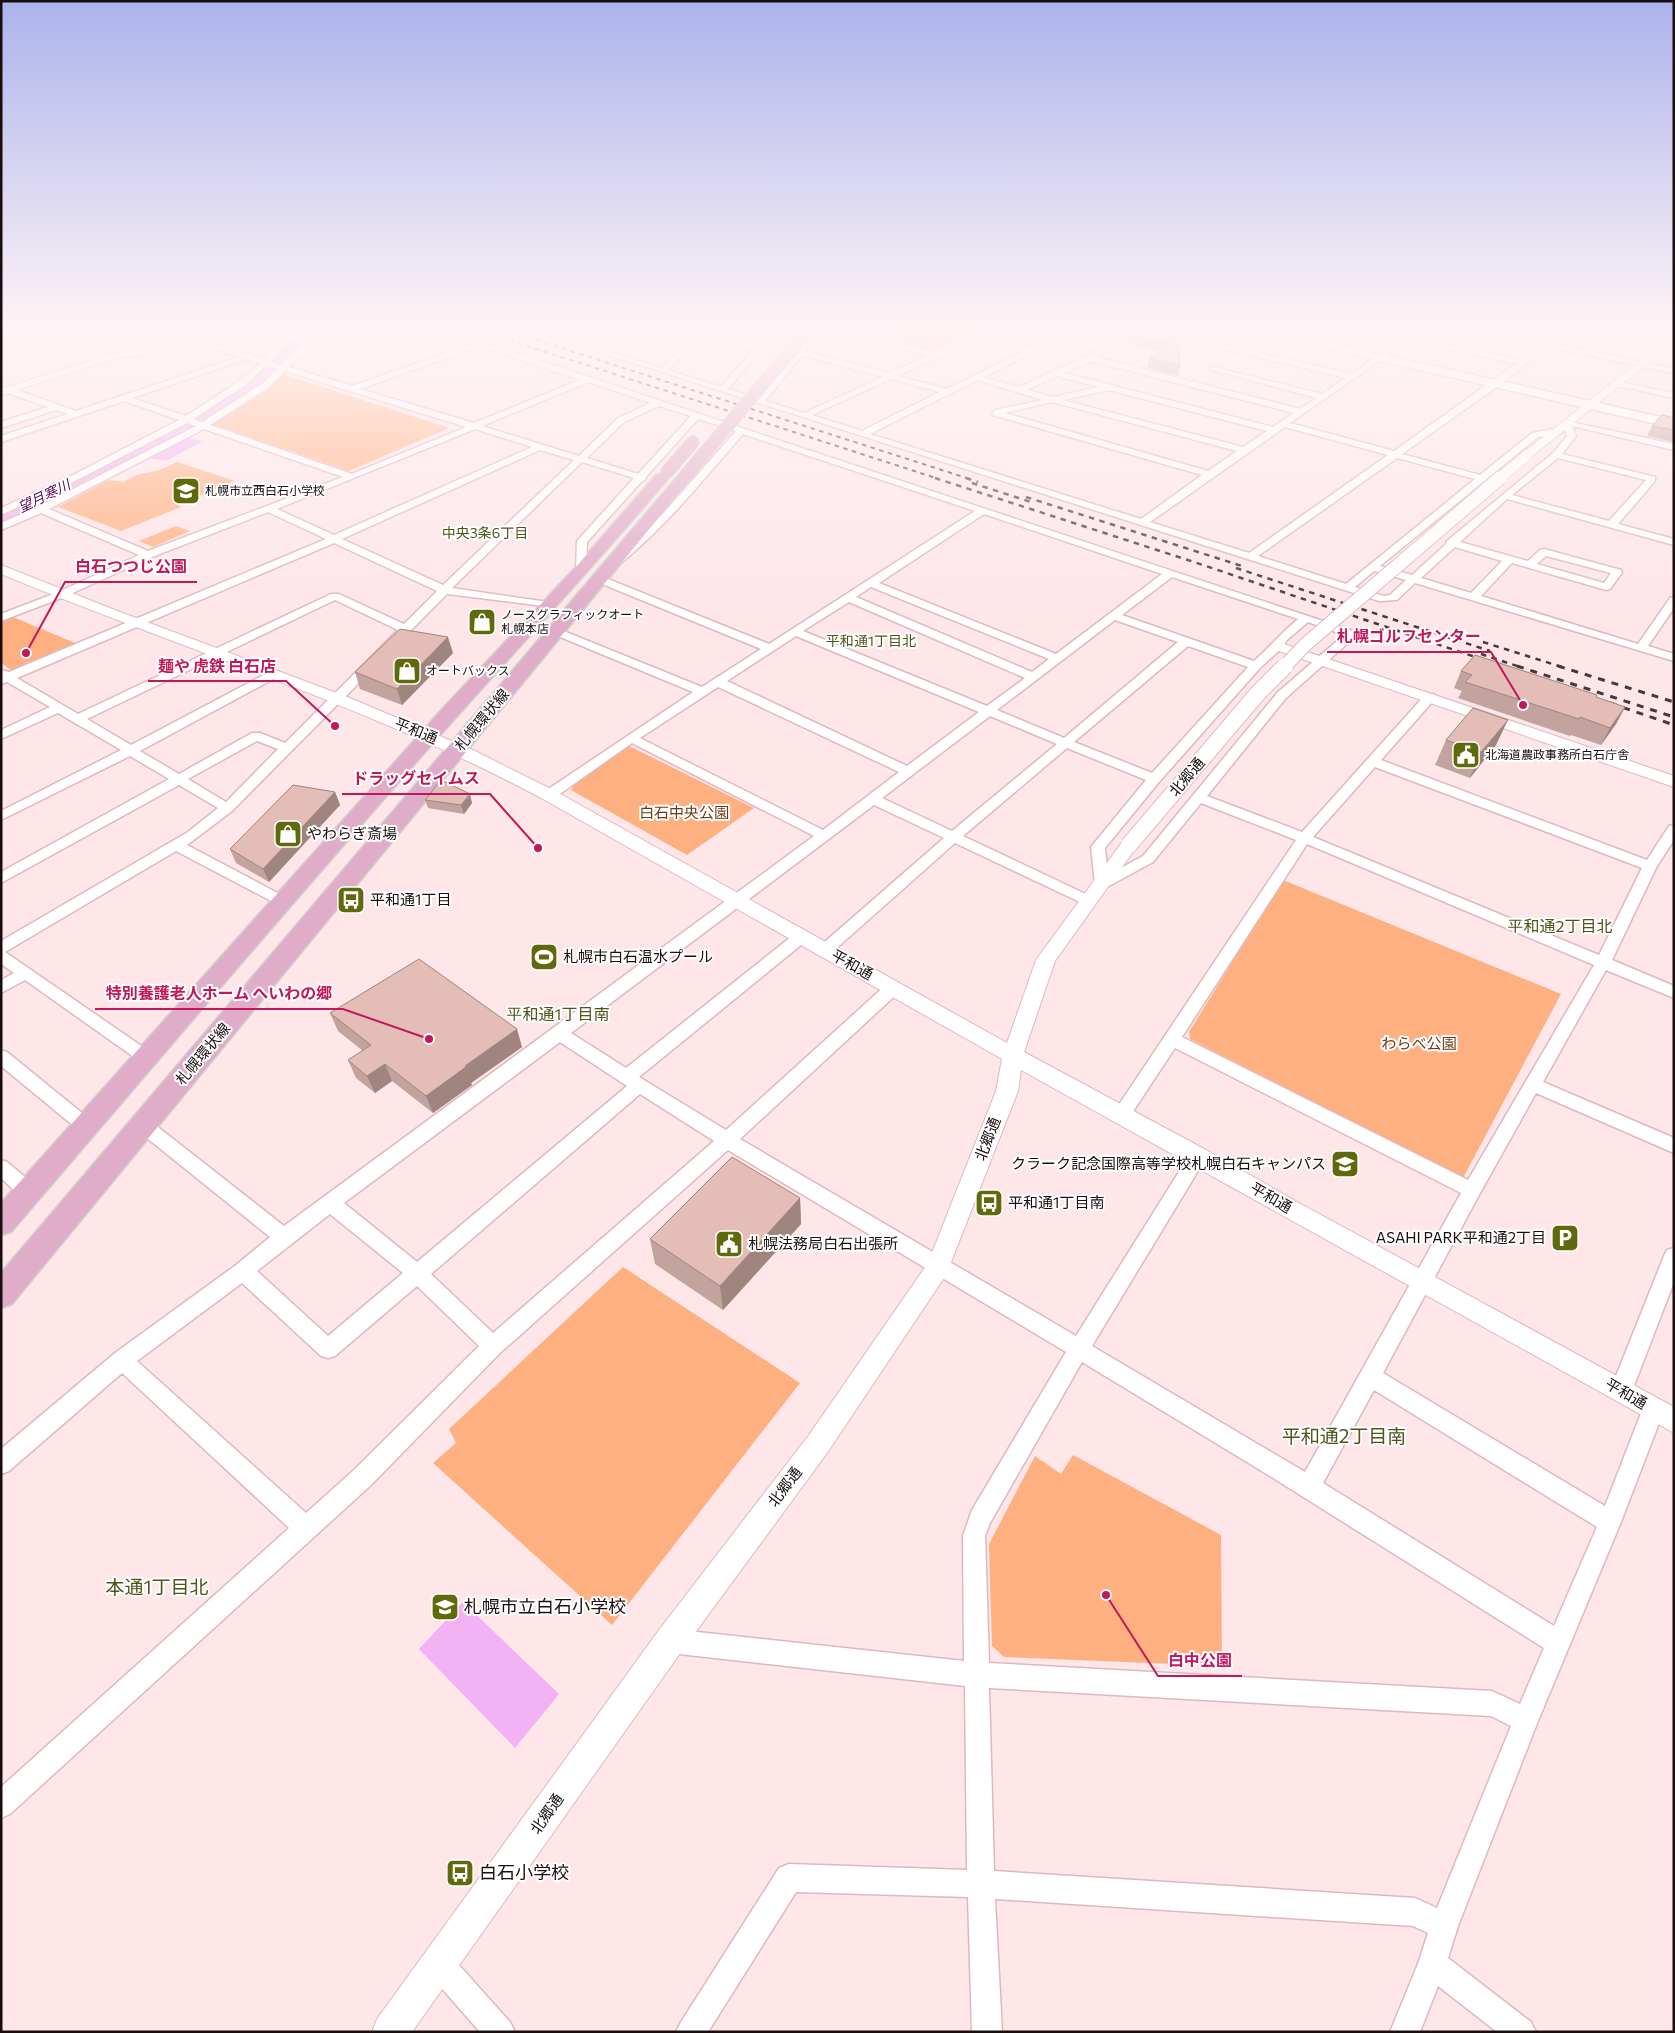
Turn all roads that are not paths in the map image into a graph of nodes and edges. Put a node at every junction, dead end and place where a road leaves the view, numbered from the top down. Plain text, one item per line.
1 (47, 424) edge
2 (181, 424) edge
3 (199, 424) edge
4 (465, 424) edge
5 (477, 424) edge
6 (617, 424) edge
7 (689, 424) edge
8 (711, 424) edge
9 (721, 424) edge
10 (722, 424) edge
11 (830, 424) edge
12 (883, 424) edge
13 (1034, 424) edge
14 (1144, 424) edge
15 (1251, 424) edge
16 (1284, 424) joint
17 (1438, 424) edge
18 (1567, 424) edge
19 (202, 425) junction
20 (472, 426) junction
21 (1565, 426) junction
22 (741, 430) junction
23 (1275, 430) junction
24 (863, 434) junction
25 (1, 439) edge
26 (539, 447) junction
27 (1674, 447) edge
28 (1244, 450) junction
29 (1394, 455) junction
30 (1556, 455) junction
31 (579, 460) junction
32 (677, 473) junction
33 (1209, 474) junction
34 (352, 477) junction
35 (642, 478) junction
36 (1480, 478) junction
37 (1505, 496) junction
38 (267, 508) junction
39 (41, 509) junction
40 (982, 511) junction
41 (1, 512) edge
42 (1143, 522) junction
43 (1611, 525) junction
44 (1, 527) edge
45 (334, 540) junction
46 (1674, 542) edge
47 (1451, 543) junction
48 (148, 555) junction
49 (1252, 556) junction
50 (1510, 560) junction
51 (1530, 565) junction
52 (1373, 567) junction
53 (1, 569) edge
54 (596, 573) junction
55 (1170, 574) junction
56 (1413, 579) junction
57 (870, 583) junction
58 (1348, 587) junction
59 (444, 590) junction
60 (60, 595) junction
61 (1474, 597) junction
62 (849, 598) junction
63 (1674, 600) edge
64 (548, 605) junction
65 (1114, 616) junction
66 (1, 618) edge
67 (1306, 618) junction
68 (138, 623) junction
69 (405, 629) junction
70 (557, 632) junction
71 (795, 632) junction
72 (1187, 641) junction
73 (1278, 646) junction
74 (769, 648) junction
75 (1641, 648) junction
76 (214, 652) junction
77 (1674, 658) edge
78 (1058, 659) junction
79 (1321, 660) junction
80 (1256, 666) junction
81 (273, 674) junction
82 (3, 677) edge
83 (1033, 677) junction
84 (718, 682) junction
85 (703, 692) junction
86 (1430, 697) junction
87 (337, 698) junction
88 (58, 708) junction
89 (988, 712) junction
90 (77, 719) junction
91 (1, 734) edge
92 (429, 736) junction
93 (631, 738) junction
94 (1065, 743) junction
95 (286, 748) junction
96 (458, 749) junction
97 (130, 751) junction
98 (1372, 761) junction
99 (909, 772) junction
100 (1154, 779) junction
101 (180, 780) junction
102 (1674, 782) edge
103 (549, 795) junction
104 (1198, 797) junction
105 (873, 799) junction
106 (227, 808) junction
107 (1, 816) edge
108 (1674, 829) edge
109 (824, 836) junction
110 (953, 837) junction
111 (1304, 838) junction
112 (176, 845) junction
113 (1650, 866) junction
114 (1, 878) edge
115 (1095, 892) junction
116 (284, 902) junction
117 (738, 902) junction
118 (801, 937) junction
119 (1, 948) edge
120 (825, 950) junction
121 (1, 956) edge
122 (1603, 962) junction
123 (25, 973) junction
124 (1, 987) edge
125 (894, 988) junction
126 (1674, 992) edge
127 (560, 1034) junction
128 (1172, 1039) junction
129 (1013, 1054) junction
130 (1, 1056) edge
131 (146, 1058) junction
132 (632, 1082) junction
133 (1532, 1084) junction
134 (1122, 1114) junction
135 (143, 1125) junction
136 (87, 1127) junction
137 (728, 1139) junction
138 (1674, 1146) edge
139 (1198, 1156) junction
140 (1, 1167) edge
141 (1472, 1190) junction
142 (29, 1192) junction
143 (330, 1203) junction
144 (1, 1223) edge
145 (284, 1237) junction
146 (1674, 1256) edge
147 (938, 1268) junction
148 (243, 1271) junction
149 (417, 1273) junction
150 (1423, 1281) junction
151 (1, 1294) edge
152 (493, 1346) junction
153 (1079, 1349) junction
154 (122, 1360) junction
155 (1369, 1376) junction
156 (1621, 1391) junction
157 (1664, 1415) edge
158 (1, 1463) edge
159 (1308, 1488) junction
160 (1610, 1522) junction
161 (307, 1529) junction
162 (670, 1641) junction
163 (1559, 1643) junction
164 (977, 1674) junction
165 (1526, 1720) junction
166 (1, 1805) edge
167 (981, 1884) junction
168 (1444, 1926) junction
169 (1432, 1964) junction
170 (440, 1965) junction
171 (390, 2032) edge
172 (500, 2032) edge
173 (691, 2032) edge
174 (987, 2032) edge
175 (1405, 2032) edge
176 (1521, 2032) edge

1 - 25 street
2 - 41 street
3 - 19 street
4 - 20 street
5 - 20 street
6 - 31 street
7 - 35 street
8 - 32 main road, 札幌環状線, bridge
9 - 22 street
10 - 32 main road, 札幌環状線, bridge
11 - 24 street
12 - 24 street
13 - 33 street
14 - 28 street
15 - 23 street
16 - 23 street
16 - 29 street
17 - 29 street
18 - 21 street, 北郷通
19 - 34 street
19 - 39 street
20 - 26 street
20 - 34 street
21 - 27 street
21 - 30 street
21 - 36 street
21 - 115 street, 北郷通, bridge
22 - 40 street
22 - 54 street
23 - 28 street
24 - 42 street
26 - 31 street
26 - 45 street
28 - 33 street
29 - 36 street
29 - 49 street
30 - 37 street
30 - 43 street
31 - 35 street
31 - 59 street
32 - 54 main road, 札幌環状線
33 - 42 street
34 - 38 street
35 - 54 street
36 - 52 street
37 - 43 street
37 - 47 street
38 - 45 street
38 - 48 street
39 - 44 street
39 - 48 street
40 - 55 street
40 - 57 street
42 - 49 street
43 - 46 street
45 - 59 street
45 - 68 street
47 - 50 street
47 - 56 street
48 - 60 street
49 - 58 street
50 - 51 street
50 - 61 street
51 - 51 street
52 - 56 street
52 - 58 street
53 - 60 street, 平和通
54 - 64 main road, 札幌環状線
54 - 70 main road, 札幌環状線
54 - 74 street
55 - 65 street
55 - 67 street
56 - 58 street
56 - 61 street
57 - 62 street
57 - 78 street
59 - 64 street
59 - 69 street
60 - 66 street
60 - 68 street, 平和通
61 - 75 street
62 - 71 street
62 - 83 street
63 - 75 street
64 - 92 main road, 札幌環状線
65 - 72 street
65 - 78 street
67 - 73 street
67 - 79 street
68 - 76 street, 平和通
68 - 82 street
69 - 76 street
69 - 87 street
70 - 85 street
70 - 96 main road, 札幌環状線
71 - 74 street
71 - 89 street
72 - 80 street
72 - 94 street
73 - 79 street
73 - 80 street
74 - 84 street
75 - 77 street
76 - 81 street, 平和通
76 - 90 street
78 - 83 street
79 - 86 street
79 - 104 street
80 - 100 street
81 - 87 street, 平和通
81 - 97 street
82 - 88 street
83 - 89 street
84 - 85 street
84 - 99 street
85 - 93 street
86 - 98 street
86 - 102 street
87 - 92 street, 平和通
87 - 95 street
88 - 90 street
88 - 91 street
89 - 94 street
89 - 99 street
90 - 97 street
92 - 96 street, 平和通
92 - 116 main road, 札幌環状線
93 - 103 street
93 - 109 street
94 - 100 street
94 - 110 street
95 - 101 street
95 - 106 street
96 - 103 street, 平和通
96 - 135 main road, 札幌環状線
97 - 101 street
97 - 107 street
98 - 111 street
98 - 113 street
99 - 105 street
100 - 115 street
101 - 106 street
101 - 114 street
103 - 117 street, 平和通
104 - 111 street
104 - 115 street
105 - 109 street
105 - 110 street
106 - 112 street
108 - 113 street
109 - 117 street
110 - 115 street
110 - 120 street
111 - 122 street
111 - 128 street
112 - 116 street
112 - 119 street
113 - 122 street
115 - 129 street, 北郷通
116 - 131 main road, 札幌環状線
117 - 118 street, 平和通
117 - 127 street
118 - 120 street, 平和通
118 - 132 street
120 - 125 street, 平和通
121 - 123 street
122 - 126 street
122 - 133 street
123 - 124 street
123 - 131 street
125 - 129 street, 平和通
125 - 137 street
127 - 132 street
127 - 143 street
128 - 134 street
128 - 141 street
129 - 134 street, 平和通
129 - 147 street, 北郷通
130 - 136 street
131 - 136 main road, 札幌環状線
132 - 137 street
132 - 149 street
133 - 138 street
133 - 141 street
134 - 139 street, 平和通
135 - 145 street
135 - 151 main road, 札幌環状線
136 - 142 main road, 札幌環状線
137 - 147 street
137 - 152 street
139 - 150 street, 平和通
139 - 153 street
140 - 142 street
141 - 150 street
142 - 144 main road, 札幌環状線
143 - 145 street
143 - 149 street
145 - 148 street
146 - 156 street
147 - 153 street
147 - 162 street, 北郷通
148 - 149 street
148 - 154 street
149 - 152 street
150 - 155 street
150 - 156 street, 平和通
152 - 161 street
153 - 159 street
153 - 164 street
154 - 158 street
154 - 161 street
155 - 159 street
155 - 160 street
156 - 157 street, 平和通
157 - 160 street
159 - 163 street
160 - 163 street
161 - 166 street
162 - 164 street
162 - 170 street, 北郷通
163 - 165 street
164 - 165 street
164 - 167 street
165 - 168 street
167 - 168 street
167 - 173 street
167 - 174 street
168 - 169 street
169 - 175 street
169 - 176 street
170 - 171 street, 北郷通
170 - 172 street

